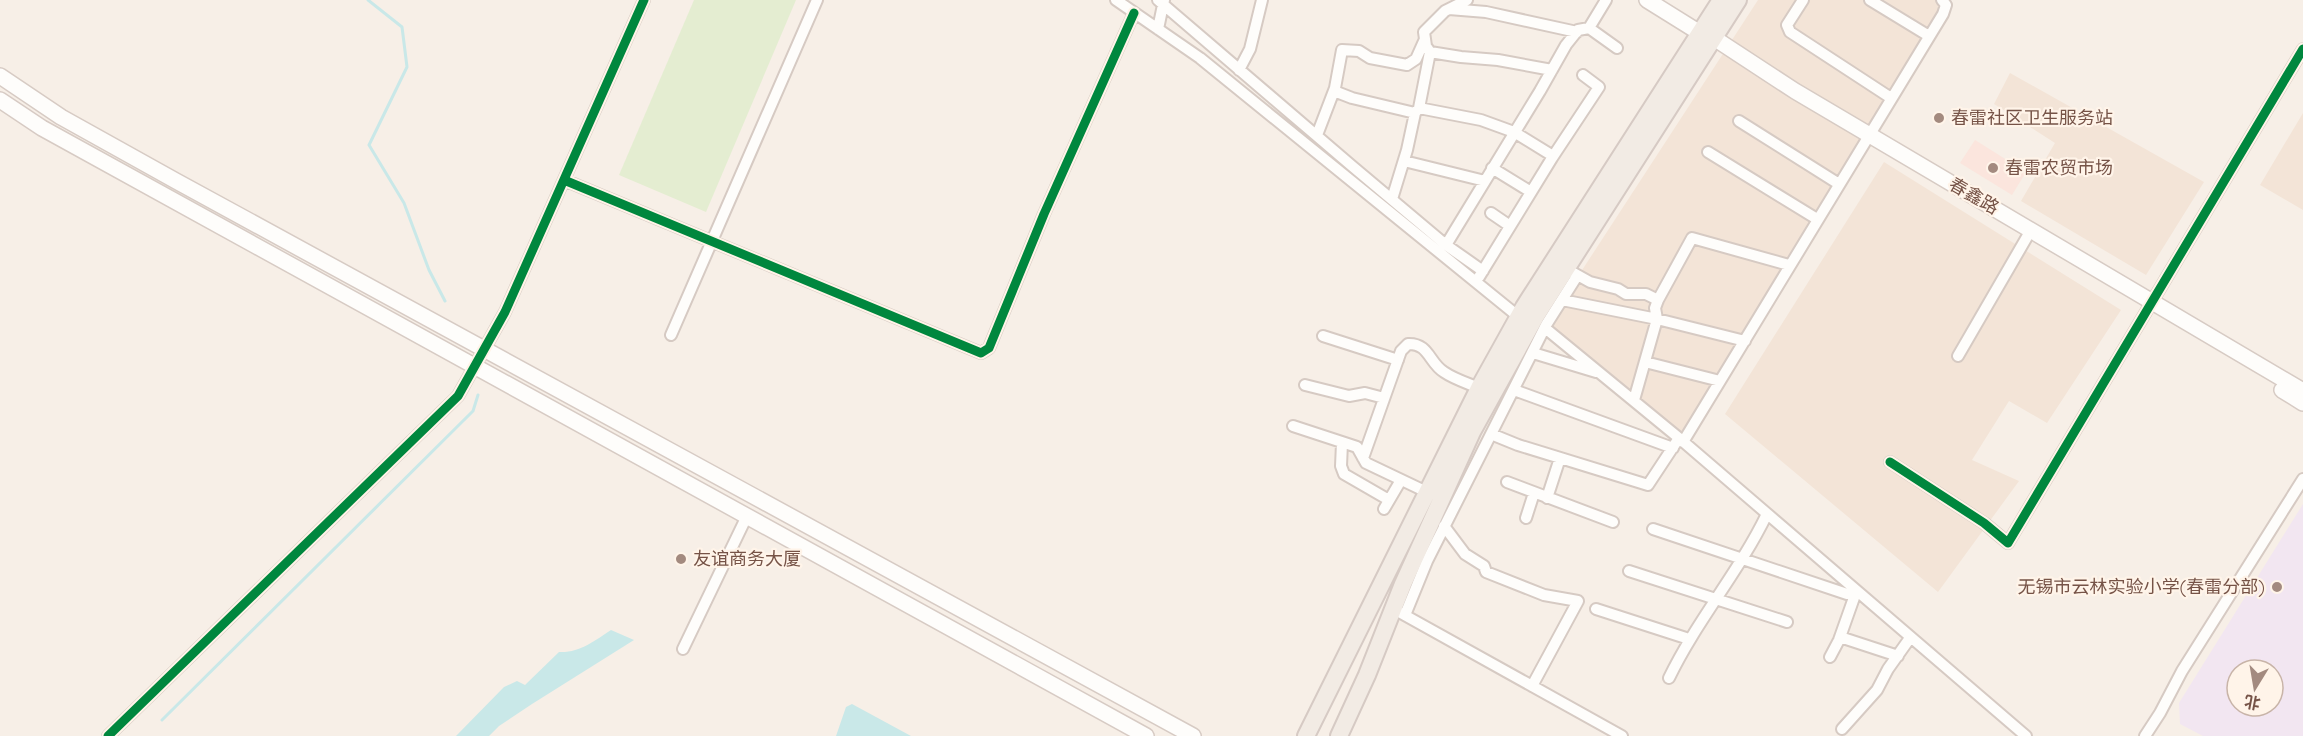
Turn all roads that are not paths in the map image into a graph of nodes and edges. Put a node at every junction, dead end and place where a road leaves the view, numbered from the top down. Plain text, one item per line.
1 (644, 0) edge
2 (817, 0) edge
3 (1116, 0) edge
4 (1262, 0) edge
5 (1467, 0) edge
6 (1606, 0) edge
7 (1647, 0) edge
8 (1721, 0) edge
9 (1738, 0) edge
10 (1803, 0) edge
11 (1870, 0) edge
12 (1942, 0) edge
13 (1162, 1) edge
14 (1449, 9) junction
15 (1134, 12) junction
16 (1589, 28) junction
17 (1158, 29) junction
18 (1577, 32) junction
19 (1929, 36) junction
20 (1709, 37) junction
21 (1425, 39) junction
22 (1617, 48) dead end
23 (2303, 49) edge
24 (1430, 52) junction
25 (1239, 70) junction
26 (1552, 70) junction
27 (1583, 75) dead end
28 (0, 76) edge
29 (1334, 91) junction
30 (1891, 98) junction
31 (0, 100) edge
32 (1417, 110) junction
33 (1739, 121) dead end
34 (1514, 132) junction
35 (1317, 135) junction
36 (1867, 138) junction
37 (1708, 152) dead end
38 (1553, 156) junction
39 (1404, 161) junction
40 (1492, 168) junction
41 (564, 180) junction
42 (1485, 181) junction
43 (1839, 184) junction
44 (1531, 192) junction
45 (1392, 199) junction
46 (1491, 213) dead end
47 (1817, 219) junction
48 (1510, 226) junction
49 (2029, 233) junction
50 (711, 240) junction
51 (1446, 245) junction
52 (1789, 265) junction
53 (1483, 271) junction
54 (1572, 272) junction
55 (1476, 282) junction
56 (1562, 300) junction
57 (1659, 300) junction
58 (2150, 307) junction
59 (1519, 317) junction
60 (1657, 319) junction
61 (1545, 328) junction
62 (671, 334) dead end
63 (1323, 336) dead end
64 (1745, 341) junction
65 (484, 350) junction
66 (1533, 353) junction
67 (1958, 356) dead end
68 (1398, 360) junction
69 (1645, 362) junction
70 (474, 366) junction
71 (1601, 374) junction
72 (1720, 381) junction
73 (1305, 385) dead end
74 (1479, 388) junction
75 (1514, 390) junction
76 (2303, 390) edge
77 (1384, 398) junction
78 (1634, 400) junction
79 (2303, 403) edge
80 (1293, 426) dead end
81 (1491, 434) junction
82 (1342, 442) junction
83 (1678, 442) junction
84 (1363, 458) junction
85 (1560, 458) junction
86 (1890, 462) dead end
87 (2303, 479) edge
88 (1401, 480) junction
89 (1508, 483) dead end
90 (1534, 492) junction
91 (1547, 498) junction
92 (1440, 501) junction
93 (1767, 514) junction
94 (747, 516) junction
95 (1526, 518) dead end
96 (1614, 522) dead end
97 (1444, 526) junction
98 (1653, 529) dead end
99 (1741, 558) junction
100 (1629, 571) dead end
101 (1856, 592) junction
102 (1715, 600) junction
103 (1596, 609) dead end
104 (1399, 612) junction
105 (1787, 622) dead end
106 (1840, 637) junction
107 (1910, 638) junction
108 (1689, 639) junction
109 (683, 649) dead end
110 (1898, 656) junction
111 (1830, 657) dead end
112 (1669, 678) dead end
113 (1532, 686) junction
114 (1842, 729) dead end
115 (108, 736) edge
116 (1146, 736) edge
117 (1193, 736) edge
118 (1306, 736) edge
119 (1339, 736) edge
120 (1622, 736) edge
121 (2026, 736) edge
122 (2145, 736) edge

1 - 41 street
2 - 50 street
3 - 15 street
4 - 25 street
5 - 14 street
6 - 16 street
7 - 20 main road, 春鑫路
8 - 20 main road
9 - 20 main road
10 - 30 street
11 - 19 street
12 - 19 street
13 - 17 street
13 - 25 street
14 - 18 street
14 - 21 street
15 - 17 street
15 - 50 street
16 - 18 street
16 - 22 street
17 - 55 street
18 - 26 street
19 - 30 street
20 - 36 main road, 春鑫路
20 - 54 main road
20 - 59 main road
21 - 24 street
21 - 29 street
23 - 58 street
24 - 26 street
24 - 32 street
25 - 35 street
26 - 34 street
27 - 38 street
28 - 65 main road
29 - 32 street
29 - 35 street
30 - 36 street
31 - 70 main road
32 - 34 street
32 - 39 street
33 - 43 street
34 - 38 street
34 - 40 street
35 - 45 street
36 - 43 street
36 - 49 main road, 春鑫路
37 - 47 street
38 - 44 street
39 - 42 street
39 - 45 street
40 - 42 street
40 - 44 street
41 - 50 street
41 - 65 street
42 - 51 street
43 - 47 street
44 - 48 street
45 - 51 street
46 - 48 street
47 - 52 street
48 - 53 street
49 - 58 main road, 春鑫路
49 - 67 street
50 - 62 street
51 - 53 street
52 - 57 street
52 - 64 street
53 - 55 street
54 - 56 street
54 - 57 street
54 - 92 main road
55 - 59 street
56 - 60 street
56 - 61 street
57 - 60 street
58 - 76 main road, 春鑫路
58 - 79 main road, 春鑫路
58 - 86 street
59 - 74 main road
60 - 64 street
60 - 69 street
61 - 66 street
61 - 71 street
63 - 68 street
64 - 72 street
65 - 70 street
65 - 117 main road
66 - 71 street
66 - 75 street
68 - 74 street
68 - 77 street
69 - 72 street
69 - 78 street
70 - 94 main road
70 - 115 street
71 - 78 street
72 - 83 street
73 - 77 street
74 - 92 main road
75 - 81 street
75 - 83 street
77 - 84 street
78 - 83 street
80 - 82 street
81 - 85 street
81 - 92 street
82 - 84 street
82 - 88 street
83 - 85 street
83 - 93 street
84 - 88 street
85 - 91 street
87 - 122 street
88 - 92 street
89 - 90 street
90 - 91 street
90 - 95 street
91 - 96 street
92 - 97 street
92 - 104 main road
92 - 118 main road
93 - 99 street
93 - 101 street
94 - 109 street
94 - 116 main road
97 - 104 street
97 - 113 street
98 - 99 street
99 - 101 street
99 - 102 street
100 - 102 street
101 - 106 street
101 - 107 street
102 - 105 street
102 - 108 street
103 - 108 street
104 - 113 street
104 - 119 main road
106 - 110 street
106 - 111 street
107 - 110 street
107 - 121 street
108 - 112 street
110 - 114 street
113 - 120 street

